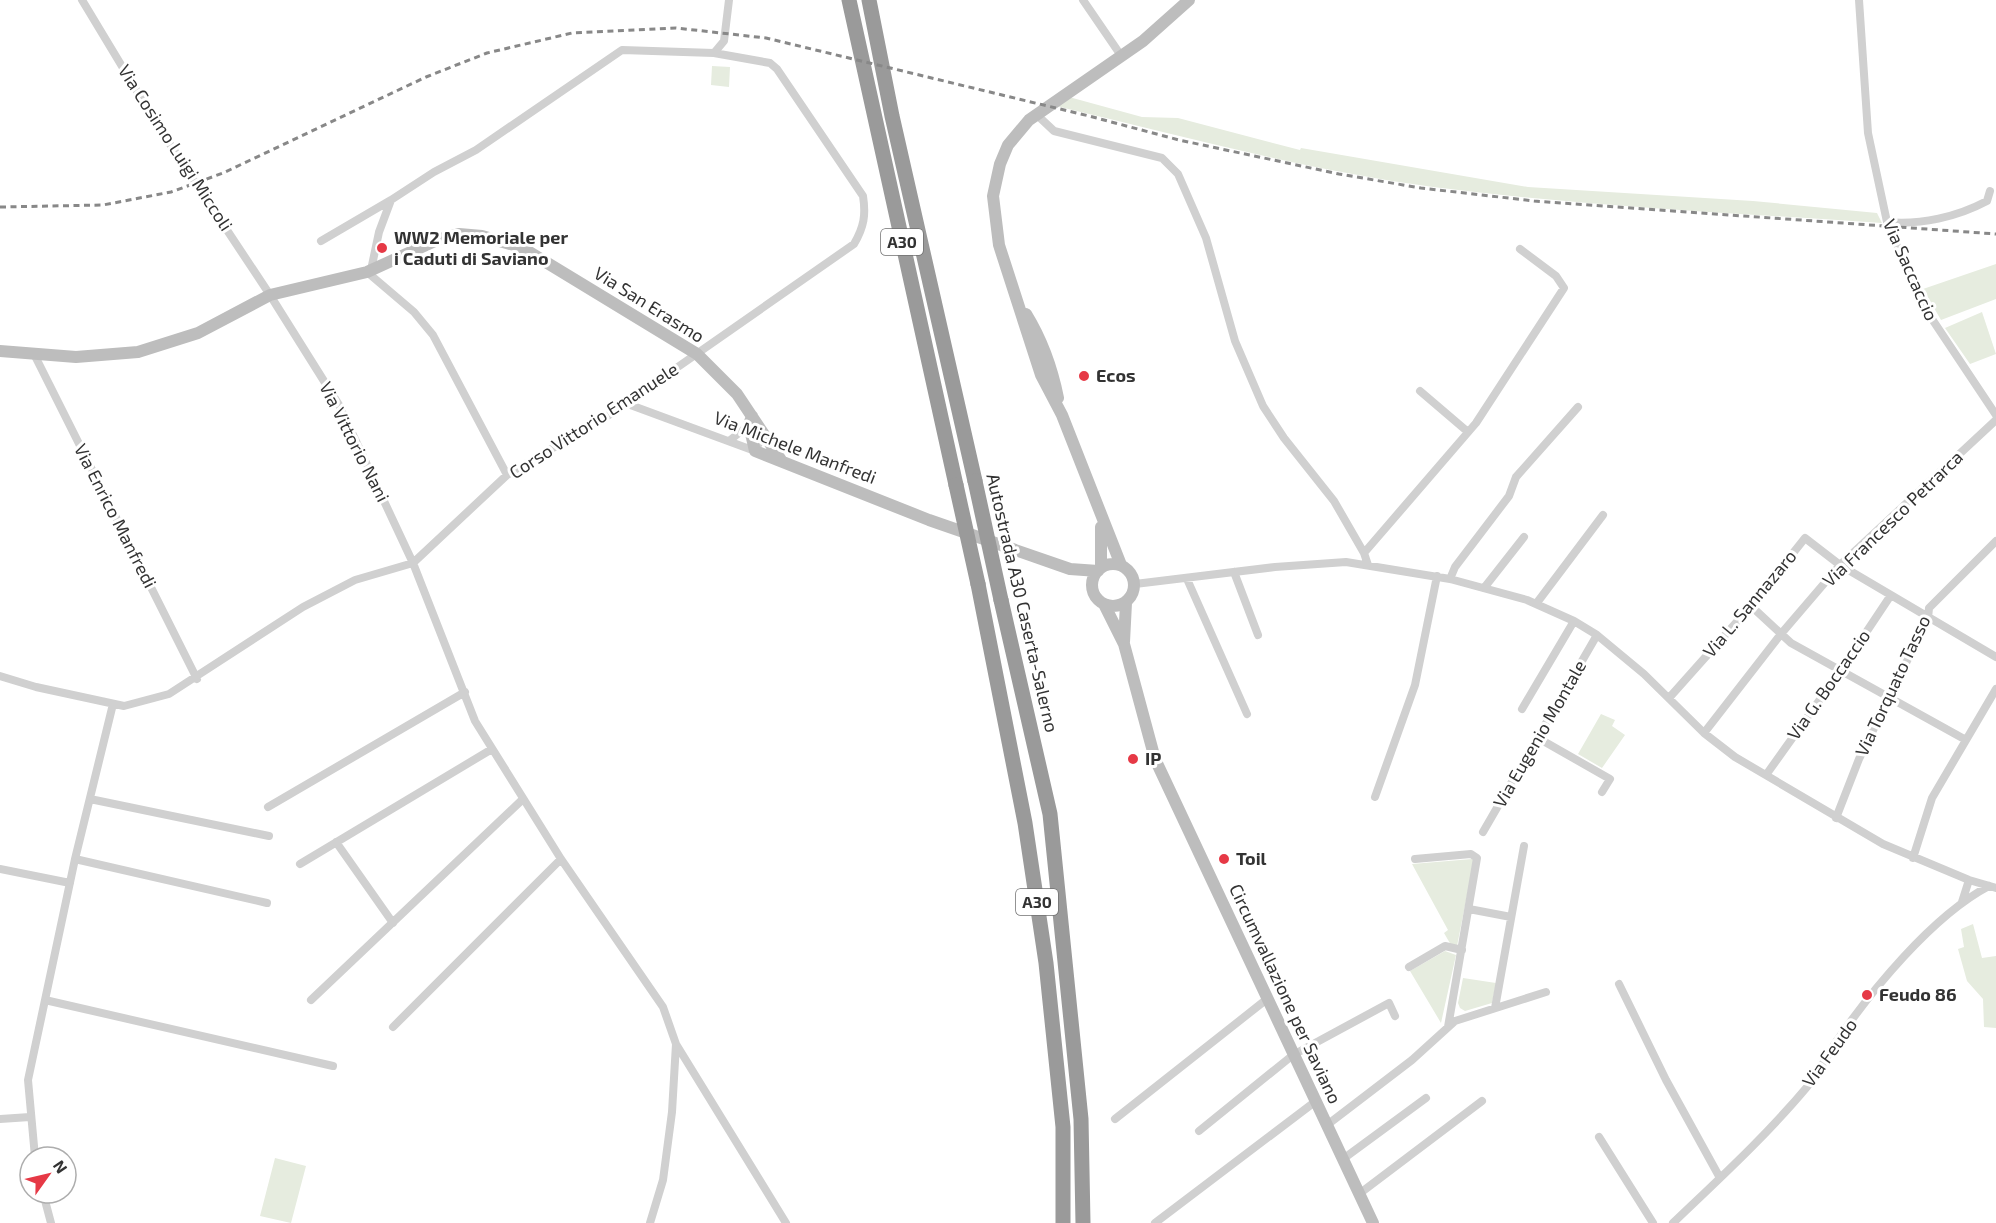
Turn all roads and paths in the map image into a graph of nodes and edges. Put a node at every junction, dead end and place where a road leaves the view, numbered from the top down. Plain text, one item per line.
1 (82, 0) edge
2 (729, 0) edge
3 (849, 0) edge
4 (869, 0) edge
5 (1083, 0) edge
6 (1189, 0) edge
7 (1859, 0) edge
8 (714, 53) junction
9 (1122, 57) junction
10 (1033, 117) junction
11 (1990, 191) dead end
12 (391, 200) junction
13 (1887, 222) junction
14 (321, 241) dead end
15 (1520, 249) dead end
16 (369, 271) junction
17 (270, 295) junction
18 (0, 351) edge
19 (33, 354) junction
20 (697, 354) junction
21 (1420, 391) dead end
22 (626, 403) junction
23 (1578, 407) dead end
24 (1996, 415) edge
25 (1996, 420) edge
26 (751, 421) junction
27 (1468, 432) junction
28 (763, 435) junction
29 (729, 441) junction
30 (755, 451) junction
31 (781, 460) junction
32 (507, 475) junction
33 (1100, 514) junction
34 (1603, 515) dead end
35 (1524, 537) dead end
36 (1996, 541) edge
37 (1364, 553) junction
38 (413, 563) junction
39 (1121, 565) junction
40 (1368, 565) junction
41 (1840, 565) junction
42 (1070, 569) junction
43 (1100, 569) junction
44 (1234, 572) junction
45 (1437, 576) junction
46 (1187, 579) junction
47 (1450, 579) junction
48 (1134, 584) junction
49 (1484, 588) junction
50 (1092, 589) junction
51 (1891, 595) junction
52 (1126, 603) junction
53 (1104, 604) junction
54 (1536, 604) junction
55 (1751, 606) junction
56 (1928, 618) junction
57 (1574, 621) junction
58 (1781, 634) junction
59 (1258, 635) dead end
60 (1597, 635) junction
61 (1124, 644) junction
62 (1996, 657) edge
63 (1841, 670) junction
64 (0, 676) edge
65 (197, 679) junction
66 (1996, 688) edge
67 (465, 692) junction
68 (1669, 698) junction
69 (1890, 699) junction
70 (113, 704) junction
71 (1522, 709) dead end
72 (1247, 714) dead end
73 (1704, 733) junction
74 (1538, 738) junction
75 (1966, 740) junction
76 (492, 749) junction
77 (1766, 775) junction
78 (1602, 792) dead end
79 (1375, 797) dead end
80 (523, 799) junction
81 (90, 800) junction
82 (268, 807) dead end
83 (1836, 818) junction
84 (1483, 832) dead end
85 (269, 836) dead end
86 (336, 842) junction
87 (1524, 846) dead end
88 (1913, 858) junction
89 (75, 859) junction
90 (561, 859) junction
91 (1415, 859) dead end
92 (300, 864) dead end
93 (0, 869) edge
94 (1969, 880) junction
95 (70, 883) junction
96 (1992, 887) edge
97 (1962, 902) junction
98 (267, 903) dead end
99 (1469, 909) junction
100 (1511, 917) junction
101 (393, 922) junction
102 (1462, 950) junction
103 (1409, 967) dead end
104 (1619, 984) dead end
105 (1546, 992) dead end
106 (1268, 999) junction
107 (45, 1000) junction
108 (311, 1000) dead end
109 (1495, 1008) junction
110 (1395, 1016) dead end
111 (393, 1027) dead end
112 (1448, 1027) junction
113 (676, 1044) junction
114 (1293, 1054) junction
115 (333, 1066) dead end
116 (1426, 1098) dead end
117 (1316, 1101) junction
118 (1482, 1101) dead end
119 (30, 1117) junction
120 (0, 1119) edge
121 (1115, 1119) dead end
122 (1327, 1125) junction
123 (1199, 1131) dead end
124 (1599, 1137) dead end
125 (34, 1145) edge
126 (1343, 1159) junction
127 (1720, 1178) junction
128 (1359, 1194) junction
129 (46, 1205) edge
130 (51, 1223) edge
131 (650, 1223) edge
132 (786, 1223) edge
133 (1063, 1223) edge
134 (1083, 1223) edge
135 (1155, 1223) edge
136 (1373, 1223) edge
137 (1653, 1223) edge
138 (1673, 1223) edge

1 - 17 street, Via Cosimo Luigi Miccoli
2 - 8 street
3 - 133 highway, Autostrada A30 Caserta-Salerno / A30, bridge
4 - 134 highway, Autostrada A30 Caserta-Salerno / A30, bridge
5 - 9 street
6 - 9 main road
7 - 13 street, Via Saccaccio
8 - 12 street
8 - 20 street, Corso Vittorio Emanuele
9 - 10 main road
10 - 33 main road
10 - 37 street
11 - 13 street
12 - 14 street
12 - 16 street
13 - 24 street, Via Saccaccio
15 - 27 street
16 - 17 main road, Via San Erasmo
16 - 20 main road, Via San Erasmo
16 - 32 street
17 - 19 main road, Via San Erasmo
17 - 38 street, Via Vittorio Nani
18 - 19 main road, Via San Erasmo
19 - 65 street, Via Enrico Manfredi
20 - 22 street, Corso Vittorio Emanuele
20 - 26 main road, Via San Erasmo
21 - 27 street
22 - 29 street, Via Michele Manfredi
22 - 32 street, Corso Vittorio Emanuele
23 - 47 street
25 - 41 street, Via Francesco Petrarca
26 - 28 main road, Via San Erasmo
26 - 29 street
26 - 30 main road, Via San Erasmo
27 - 37 street
28 - 30 street
28 - 31 main road, Via San Erasmo
29 - 30 street, Via Michele Manfredi
30 - 31 main road, Via Michele Manfredi
31 - 42 main road, Via Michele Manfredi
32 - 38 street, Corso Vittorio Emanuele
33 - 39 main road
33 - 43 main road
34 - 54 street
35 - 49 street
36 - 56 street, Via Torquato Tasso
37 - 40 street
38 - 65 street, Corso Vittorio Emanuele
38 - 67 street, Via Vittorio Nani
39 - 43 main road
39 - 48 main road
40 - 44 street
40 - 45 street
41 - 51 street, Via L. Sannazaro
41 - 55 street, Via L. Sannazaro
41 - 58 street, Via Francesco Petrarca
42 - 43 main road
42 - 50 main road
43 - 50 main road
44 - 46 street
44 - 59 street
45 - 47 street
45 - 79 street
46 - 48 street
46 - 72 street
47 - 49 street
48 - 52 main road
49 - 54 street
50 - 53 main road
51 - 56 street, Via L. Sannazaro
51 - 63 street, Via G. Boccaccio
52 - 53 main road
52 - 61 main road, Circumvallazione per Saviano
53 - 61 main road, Circumvallazione per Saviano
54 - 57 street
55 - 58 street
55 - 68 street, Via L. Sannazaro
56 - 62 street, Via L. Sannazaro
56 - 69 street, Via Torquato Tasso
57 - 60 street
57 - 71 street
58 - 63 street
58 - 73 street, Via Francesco Petrarca
60 - 68 street
60 - 74 street, Via Eugenio Montale
61 - 106 main road, Circumvallazione per Saviano
63 - 69 street
63 - 77 street, Via G. Boccaccio
64 - 70 street
65 - 70 street, Corso Vittorio Emanuele
66 - 75 street
67 - 76 street, Via Vittorio Nani
67 - 82 street
68 - 73 street
69 - 75 street
69 - 83 street, Via Torquato Tasso
70 - 81 street
73 - 77 street
74 - 78 street
74 - 84 street, Via Eugenio Montale
75 - 88 street
76 - 80 street, Via Vittorio Nani
76 - 86 street
77 - 83 street
80 - 90 street, Via Vittorio Nani
80 - 101 street
81 - 85 street
81 - 89 street
83 - 88 street
86 - 92 street
86 - 101 street
87 - 100 street
88 - 94 street
89 - 95 street
89 - 98 street
90 - 111 street
90 - 113 street, Via Vittorio Nani
91 - 99 street
93 - 95 street
94 - 96 street
94 - 97 street
95 - 107 street
96 - 97 street, Via Feudo
97 - 127 street, Via Feudo
99 - 100 street
99 - 102 street
100 - 109 street
101 - 108 street
102 - 103 street
102 - 112 street
104 - 127 street
105 - 109 street
106 - 114 main road, Circumvallazione per Saviano
106 - 121 street
107 - 115 street
107 - 119 street
109 - 112 street
110 - 114 street
112 - 122 street
113 - 131 street
113 - 132 street
114 - 117 main road, Circumvallazione per Saviano
114 - 123 street
116 - 126 street
117 - 122 main road, Circumvallazione per Saviano
117 - 135 street
118 - 128 street
119 - 120 street
119 - 125 street
122 - 126 main road, Circumvallazione per Saviano
124 - 137 street
126 - 128 main road, Circumvallazione per Saviano
127 - 138 street, Via Feudo
128 - 136 main road, Circumvallazione per Saviano
129 - 130 street

